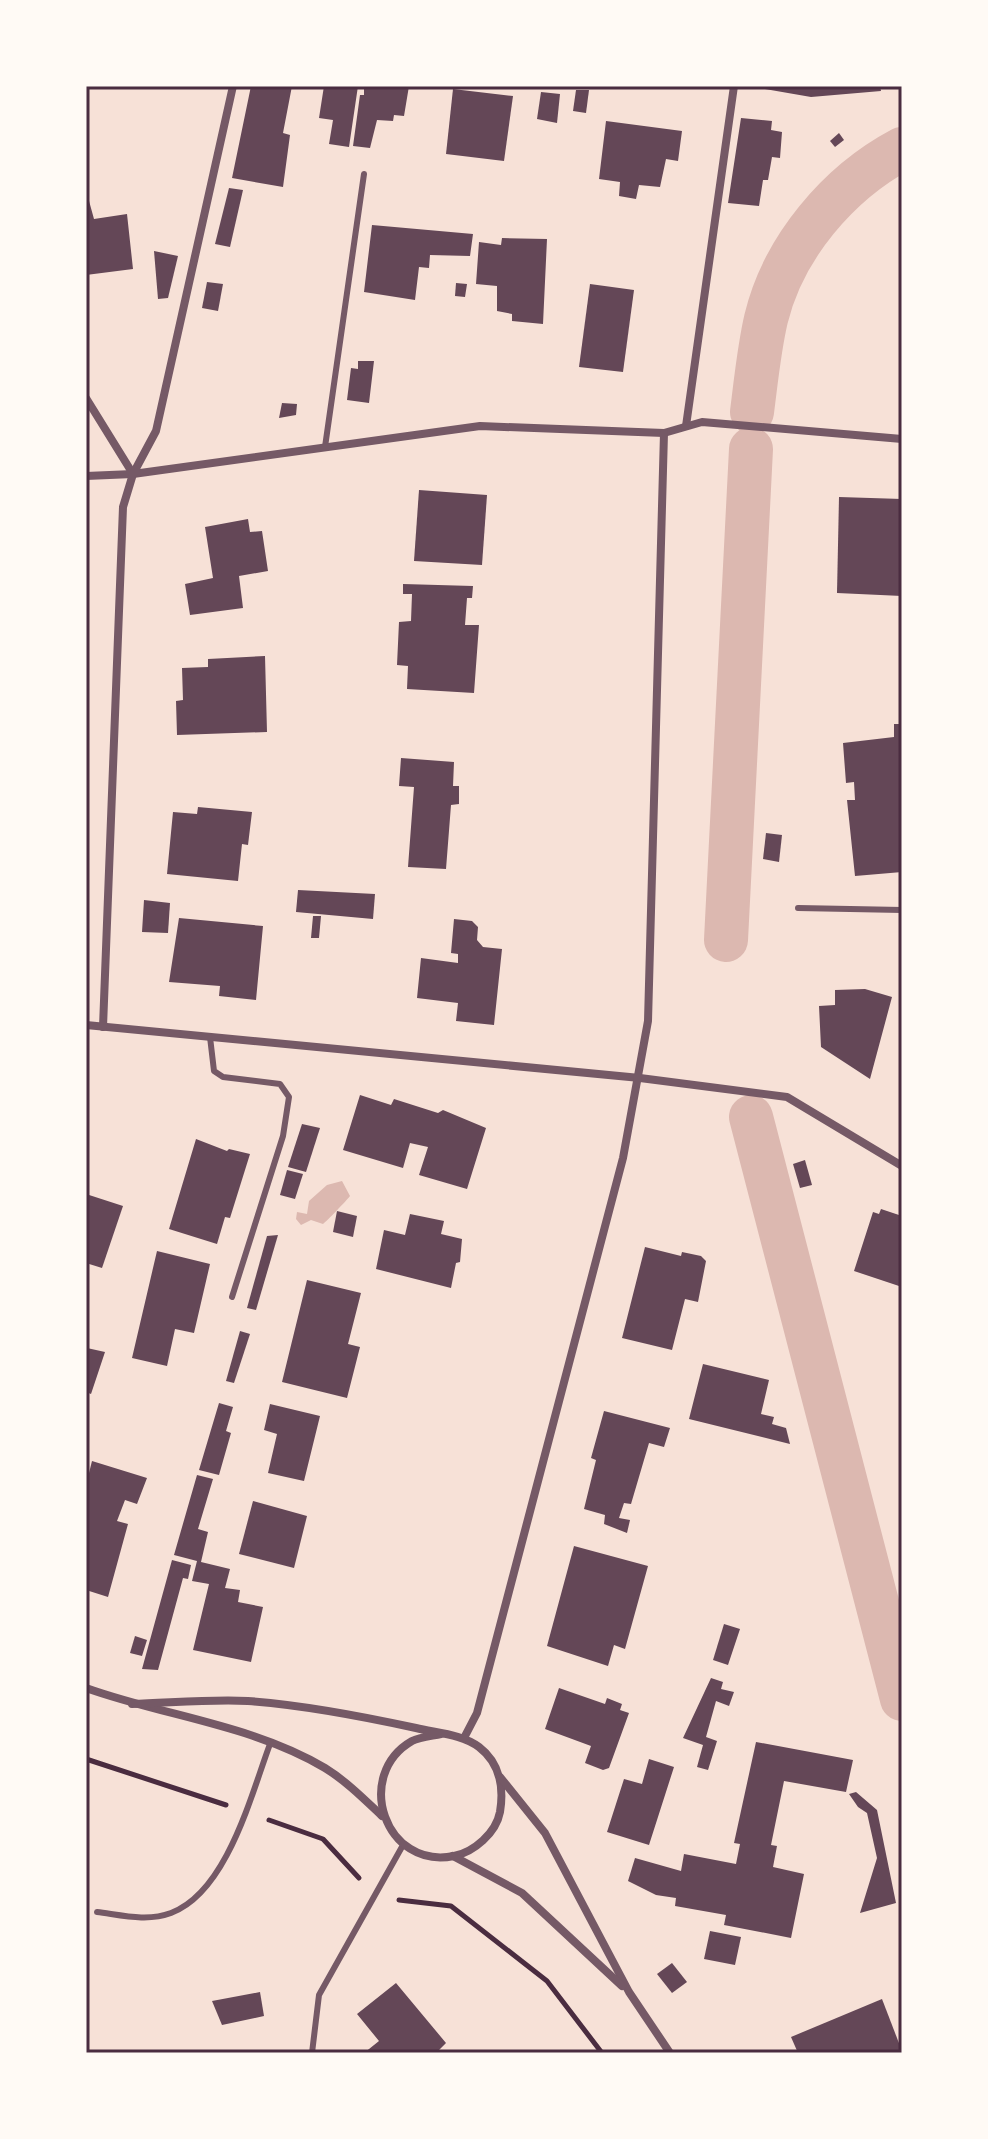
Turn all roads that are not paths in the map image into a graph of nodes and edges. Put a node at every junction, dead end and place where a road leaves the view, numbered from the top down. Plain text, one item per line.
1 (233, 86) edge
2 (734, 86) edge
3 (364, 174) dead end
4 (86, 398) edge
5 (686, 426) junction
6 (664, 433) junction
7 (902, 439) edge
8 (325, 447) junction
9 (133, 474) junction
10 (86, 476) edge
11 (798, 908) dead end
12 (902, 910) edge
13 (86, 1025) edge
14 (103, 1027) junction
15 (210, 1037) junction
16 (640, 1078) junction
17 (902, 1166) edge
18 (232, 1297) dead end
19 (86, 1688) edge
20 (132, 1704) junction
21 (441, 1734) junction
22 (464, 1738) junction
23 (270, 1744) junction
24 (500, 1777) junction
25 (382, 1816) junction
26 (403, 1845) junction
27 (453, 1856) junction
28 (97, 1912) dead end
29 (629, 1992) junction
30 (312, 2053) edge
31 (670, 2053) edge

1 - 9 street
2 - 5 street
3 - 8 lane
4 - 9 street
5 - 6 street
5 - 7 street
6 - 8 street
6 - 16 street
8 - 9 street
9 - 10 street
9 - 14 street
11 - 12 lane
13 - 14 street
14 - 15 street
15 - 16 street
15 - 18 lane
16 - 17 street
16 - 22 street
19 - 20 street
20 - 21 street
20 - 23 street
21 - 22 street
21 - 25 street
22 - 24 street
23 - 25 street
23 - 28 lane
24 - 27 street
24 - 29 street
25 - 26 street
26 - 27 street
26 - 30 lane
27 - 29 street
29 - 31 street

